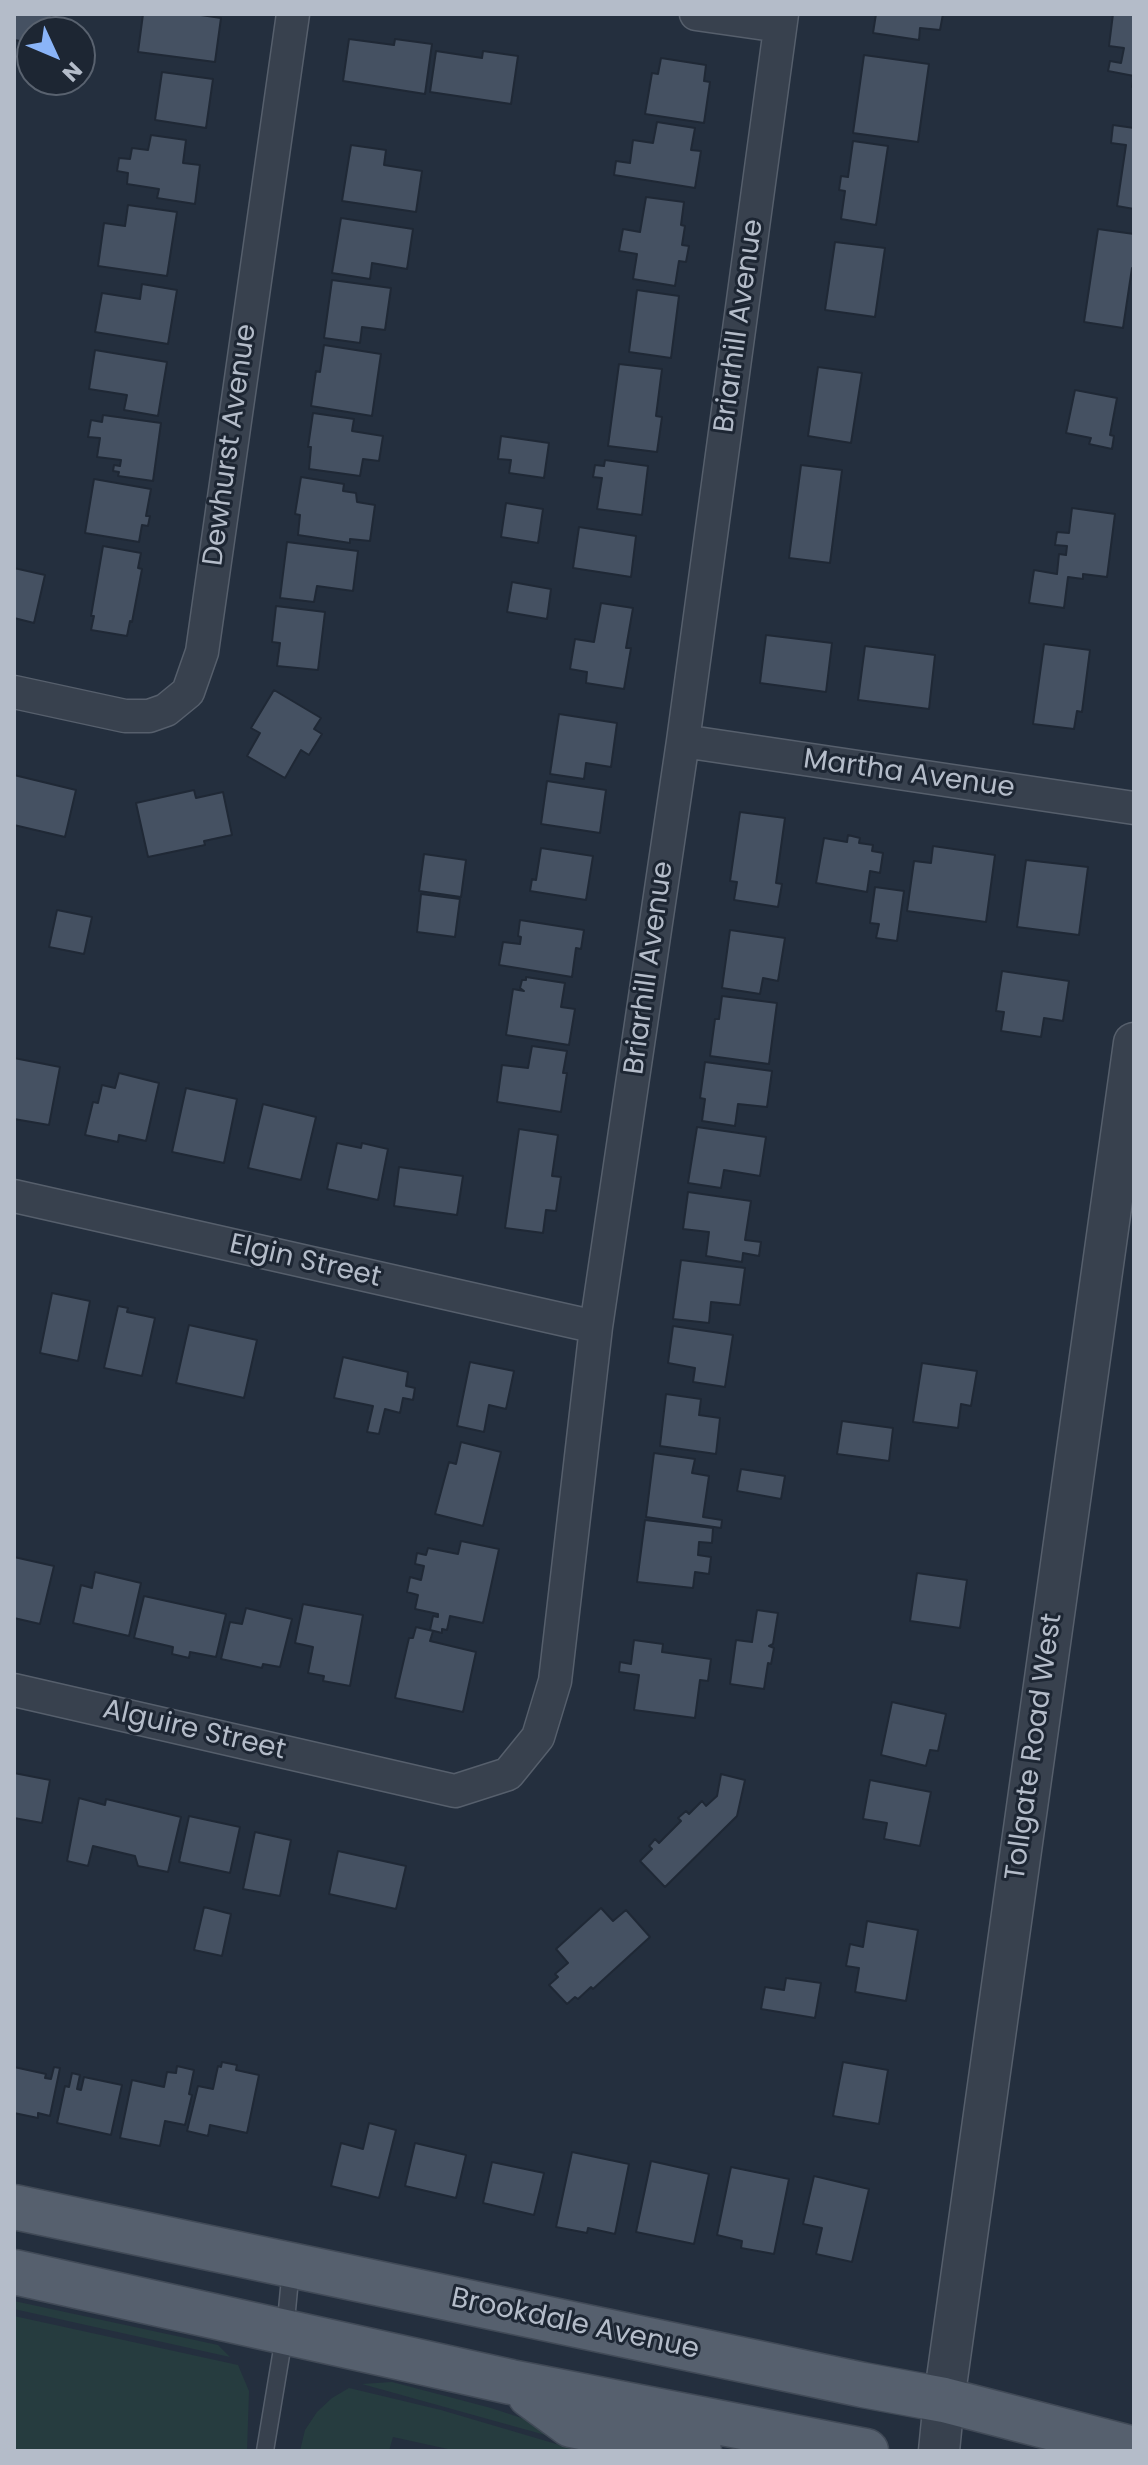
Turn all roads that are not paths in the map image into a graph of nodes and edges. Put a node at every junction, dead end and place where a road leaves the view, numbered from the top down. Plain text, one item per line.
1 (293, 14) edge
2 (696, 14) edge
3 (781, 20) edge
4 (14, 692) edge
5 (683, 741) junction
6 (1134, 808) edge
7 (1134, 1043) edge
8 (14, 1196) edge
9 (596, 1327) junction
10 (14, 1690) edge
11 (375, 1772) joint
12 (14, 2207) edge
13 (291, 2266) junction
14 (14, 2272) edge
15 (285, 2331) junction
16 (511, 2382) junction
17 (944, 2400) junction
18 (1134, 2449) edge
19 (265, 2451) edge
20 (699, 2451) edge
21 (866, 2451) edge
22 (939, 2451) edge

1 - 4 street, Dewhurst Avenue
2 - 3 street
3 - 5 street, Briarhill Avenue
5 - 6 street, Martha Avenue
5 - 9 street, Briarhill Avenue
7 - 17 street, Tollgate Road West
8 - 9 street, Elgin Street
9 - 11 street, Briarhill Avenue
10 - 11 street, Alguire Street
12 - 13 main road, Brookdale Avenue
13 - 15 lane
13 - 17 main road, Brookdale Avenue
14 - 15 main road
15 - 16 main road
15 - 19 lane
16 - 20 main road
16 - 21 main road
17 - 18 main road, Brookdale Avenue
17 - 22 street, Tollgate Road West

